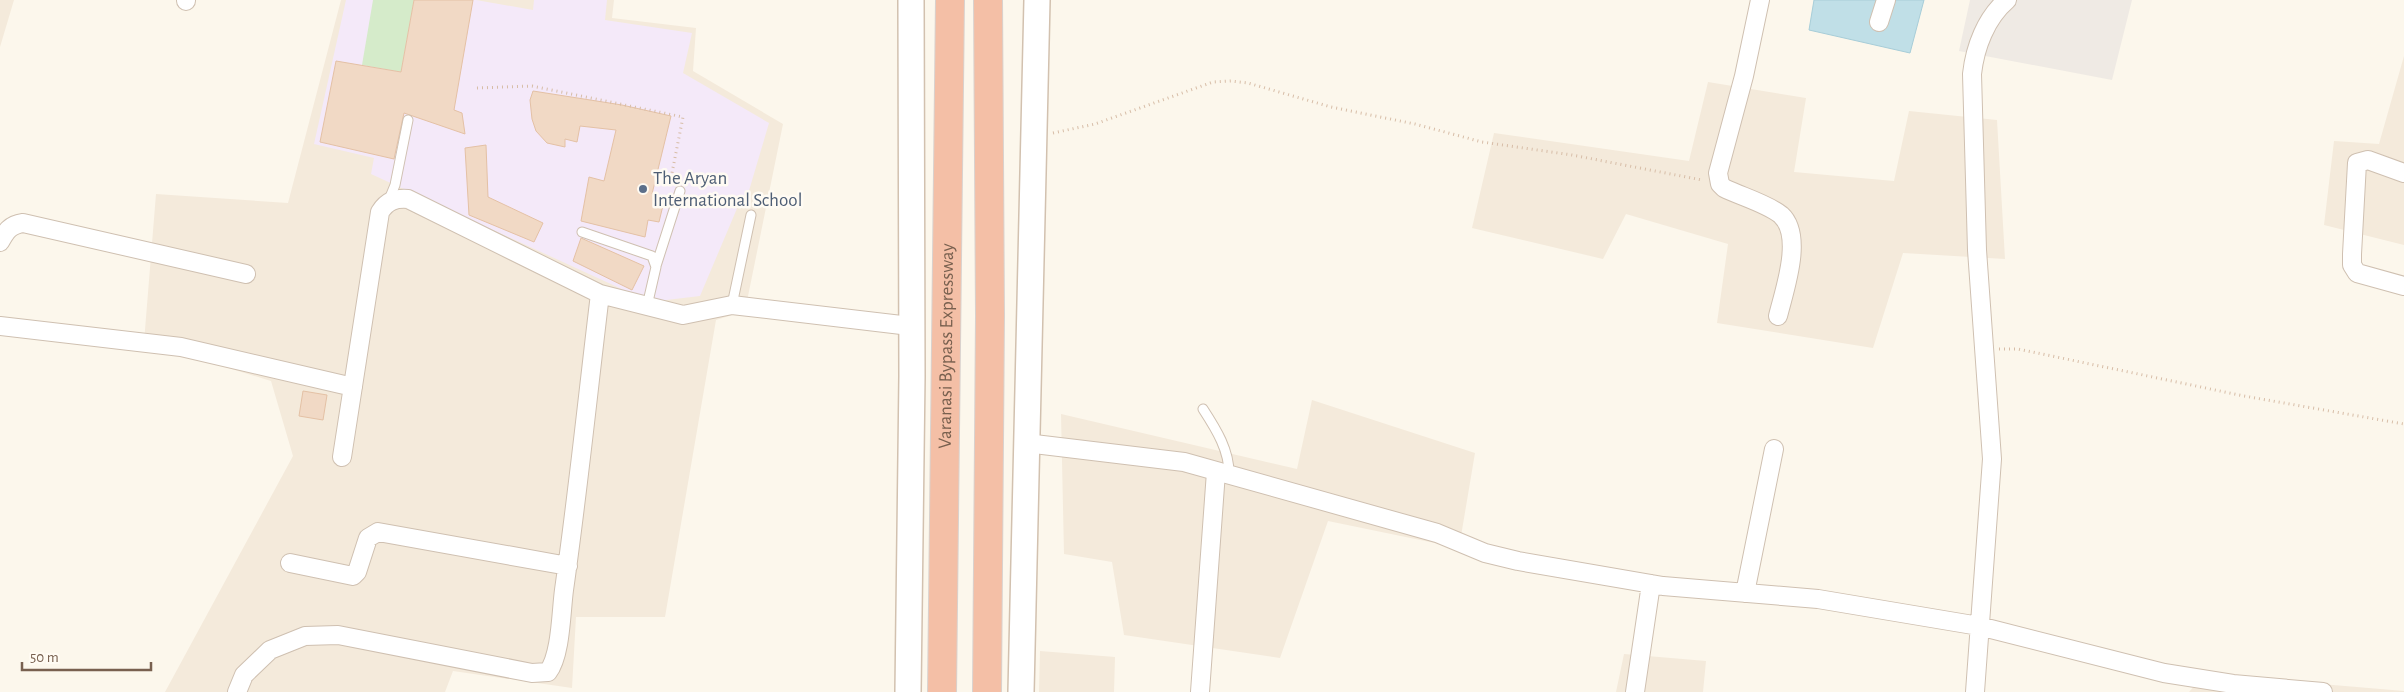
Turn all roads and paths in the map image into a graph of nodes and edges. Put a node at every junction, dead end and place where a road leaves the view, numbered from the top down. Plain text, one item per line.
1 (911, 0) edge
2 (950, 0) edge
3 (988, 0) edge
4 (1037, 0) edge
5 (1760, 0) edge
6 (1886, 0) edge
7 (2007, 0) edge
8 (1878, 22) dead end
9 (477, 88) dead end
10 (408, 120) dead end
11 (1034, 134) junction
12 (2404, 173) edge
13 (1720, 184) junction
14 (680, 190) joint
15 (388, 202) junction
16 (751, 215) dead end
17 (582, 232) dead end
18 (0, 242) edge
19 (656, 266) junction
20 (246, 274) dead end
21 (2404, 286) edge
22 (600, 294) junction
23 (732, 305) junction
24 (647, 306) junction
25 (1778, 316) dead end
26 (0, 326) edge
27 (910, 326) junction
28 (1985, 350) junction
29 (353, 387) junction
30 (1203, 409) dead end
31 (2404, 424) edge
32 (1026, 443) junction
33 (1774, 448) dead end
34 (342, 457) dead end
35 (1222, 474) junction
36 (290, 563) dead end
37 (568, 566) junction
38 (1651, 584) junction
39 (1745, 593) junction
40 (1979, 626) junction
41 (2224, 687) edge
42 (237, 692) edge
43 (908, 692) edge
44 (942, 692) edge
45 (986, 692) edge
46 (1021, 692) edge
47 (1200, 692) edge
48 (1635, 692) edge
49 (1975, 692) edge
50 (2323, 692) edge

1 - 27 street
2 - 44 highway, Varanasi Bypass Expressway
3 - 45 highway
4 - 11 street
5 - 13 street
6 - 8 street
7 - 28 street
9 - 14 path
10 - 15 lane
11 - 13 path
11 - 32 street
12 - 21 street
13 - 25 street
14 - 19 lane
15 - 22 street
15 - 29 street
16 - 23 lane
17 - 19 lane
18 - 20 street
19 - 24 lane
22 - 24 street
22 - 37 street
23 - 24 street
23 - 27 street
26 - 29 street
27 - 43 street
28 - 31 path
28 - 40 street
29 - 34 street
30 - 35 lane
32 - 35 street
32 - 46 street
33 - 39 street
35 - 38 street
35 - 47 street
36 - 37 street
37 - 42 street
38 - 39 street
38 - 48 street
39 - 40 street
40 - 41 street
40 - 49 street
41 - 50 street

